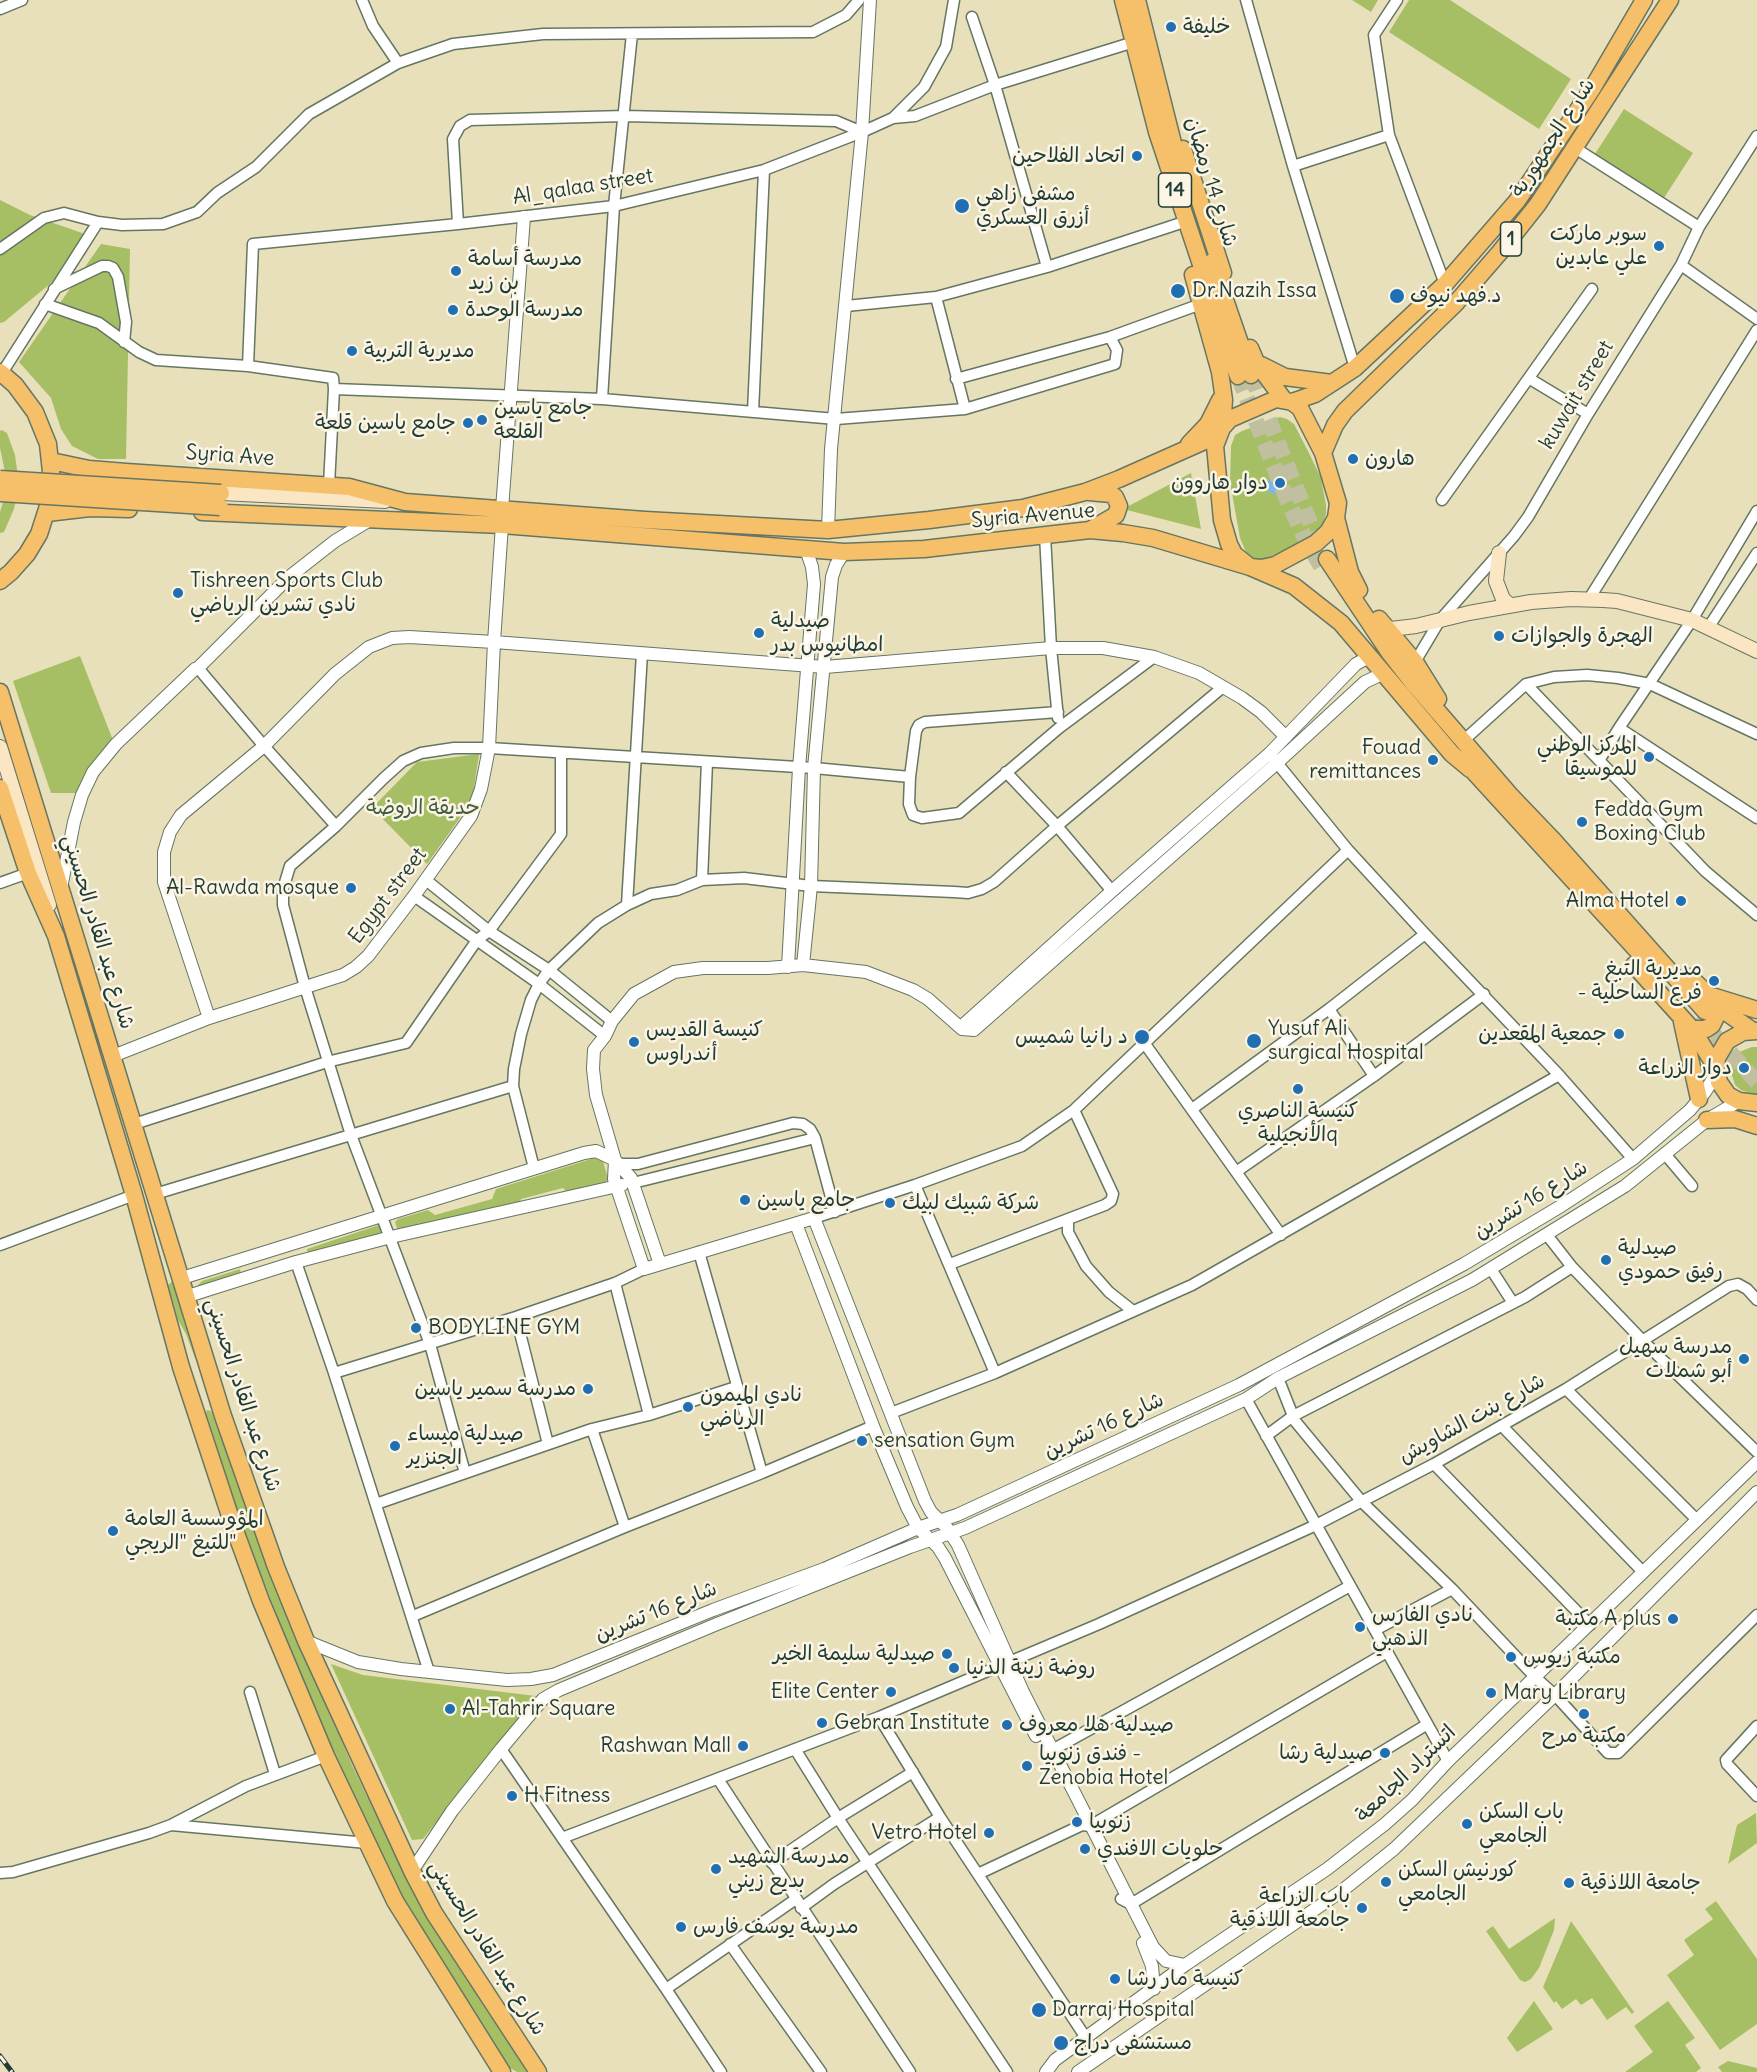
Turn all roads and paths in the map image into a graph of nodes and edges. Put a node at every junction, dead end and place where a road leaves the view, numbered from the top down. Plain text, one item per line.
1 (22, 0) edge
2 (362, 0) edge
3 (859, 0) edge
4 (870, 0) edge
5 (954, 0) edge
6 (1123, 0) edge
7 (1137, 0) edge
8 (1246, 0) edge
9 (1397, 0) edge
10 (1644, 0) edge
11 (1670, 0) edge
12 (0, 9) edge
13 (972, 17) dead end
14 (632, 34) junction
15 (1134, 42) junction
16 (398, 63) junction
17 (995, 85) junction
18 (625, 116) junction
19 (893, 117) junction
20 (1163, 131) junction
21 (862, 132) junction
22 (1389, 135) junction
23 (1757, 136) edge
24 (1575, 148) junction
25 (1293, 166) junction
26 (764, 170) junction
27 (614, 206) junction
28 (524, 218) junction
29 (98, 222) junction
30 (1178, 224) junction
31 (458, 225) junction
32 (1699, 227) junction
33 (0, 249) edge
34 (1681, 265) junction
35 (1047, 267) junction
36 (1445, 284) junction
37 (54, 289) junction
38 (1592, 289) dead end
39 (936, 297) junction
40 (45, 304) junction
41 (1201, 304) junction
42 (846, 306) junction
43 (1757, 319) edge
44 (1757, 330) edge
45 (1110, 337) junction
46 (124, 342) junction
47 (248, 366) junction
48 (1355, 368) junction
49 (1248, 371) junction
50 (1, 372) edge
51 (956, 379) junction
52 (1530, 379) junction
53 (1332, 383) junction
54 (334, 389) junction
55 (1223, 393) junction
56 (511, 396) junction
57 (602, 399) junction
58 (1288, 401) junction
59 (966, 409) junction
60 (753, 412) junction
61 (1588, 414) junction
62 (836, 419) junction
63 (1220, 431) junction
64 (1180, 453) junction
65 (1323, 453) junction
66 (51, 461) junction
67 (0, 479) edge
68 (329, 485) junction
69 (1085, 492) junction
70 (0, 493) edge
71 (221, 500) junction
72 (1442, 501) dead end
73 (405, 502) junction
74 (1757, 511) edge
75 (47, 513) junction
76 (502, 517) junction
77 (1336, 518) junction
78 (368, 520) junction
79 (412, 522) junction
80 (828, 530) junction
81 (1090, 530) junction
82 (1045, 535) junction
83 (806, 549) junction
84 (844, 552) junction
85 (1499, 553) junction
86 (1757, 553) edge
87 (1250, 567) junction
88 (0, 581) edge
89 (1589, 599) junction
90 (1510, 605) junction
91 (1440, 620) junction
92 (1692, 620) junction
93 (1385, 626) junction
94 (1708, 628) junction
95 (494, 642) junction
96 (1051, 648) junction
97 (1757, 651) edge
98 (642, 653) junction
99 (1154, 657) junction
100 (1369, 657) junction
101 (1415, 662) junction
102 (809, 666) junction
103 (825, 667) junction
104 (198, 668) junction
105 (1382, 674) junction
106 (1526, 684) junction
107 (1650, 684) junction
108 (1223, 687) junction
109 (0, 692) edge
110 (1058, 712) junction
111 (1059, 728) junction
112 (1619, 728) junction
113 (1757, 734) edge
114 (1286, 737) junction
115 (1463, 741) junction
116 (264, 746) junction
117 (0, 747) edge
118 (489, 748) junction
119 (561, 753) junction
120 (635, 758) junction
121 (1273, 758) junction
122 (1600, 759) junction
123 (707, 762) junction
124 (799, 768) junction
125 (814, 768) junction
126 (1470, 770) junction
127 (1006, 772) junction
128 (910, 777) junction
129 (0, 788) edge
130 (1757, 818) edge
131 (336, 826) junction
132 (1058, 826) junction
133 (1554, 841) junction
134 (1348, 850) junction
135 (1559, 868) junction
136 (28, 873) junction
137 (426, 880) junction
138 (702, 880) junction
139 (0, 883) edge
140 (792, 884) junction
141 (811, 886) junction
142 (61, 889) junction
143 (1112, 891) junction
144 (414, 896) junction
145 (627, 905) junction
146 (1757, 915) edge
147 (489, 931) junction
148 (1425, 934) junction
149 (56, 936) junction
150 (477, 940) junction
151 (803, 965) junction
152 (788, 967) junction
153 (549, 970) junction
154 (539, 984) junction
155 (304, 987) junction
156 (1705, 993) junction
157 (1484, 994) junction
158 (1329, 1009) junction
159 (1757, 1010) edge
160 (1680, 1016) junction
161 (1704, 1016) junction
162 (209, 1018) junction
163 (612, 1021) junction
164 (961, 1028) junction
165 (1755, 1031) edge
166 (605, 1036) junction
167 (1145, 1044) junction
168 (113, 1056) junction
169 (327, 1062) junction
170 (1716, 1071) junction
171 (1559, 1075) junction
172 (1374, 1076) junction
173 (513, 1086) junction
174 (1699, 1099) junction
175 (1752, 1103) edge
176 (1192, 1109) junction
177 (1074, 1110) junction
178 (1707, 1120) junction
179 (134, 1124) junction
180 (1757, 1126) edge
181 (351, 1135) junction
182 (815, 1138) junction
183 (1665, 1154) junction
184 (1633, 1159) junction
185 (617, 1162) junction
186 (534, 1168) junction
187 (1236, 1172) junction
188 (633, 1184) junction
189 (616, 1185) junction
190 (915, 1185) junction
191 (1692, 1186) dead end
192 (155, 1194) junction
193 (134, 1195) junction
194 (835, 1212) junction
195 (381, 1215) junction
196 (814, 1218) junction
197 (1068, 1219) junction
198 (796, 1224) junction
199 (1547, 1234) junction
200 (1281, 1235) junction
201 (391, 1237) junction
202 (0, 1245) edge
203 (699, 1252) junction
204 (296, 1262) junction
205 (660, 1264) junction
206 (950, 1264) junction
207 (1464, 1264) junction
208 (1572, 1267) junction
209 (644, 1269) junction
210 (1491, 1269) junction
211 (182, 1278) junction
212 (1472, 1280) junction
213 (615, 1283) junction
214 (1754, 1292) edge
215 (188, 1296) junction
216 (1513, 1303) junction
217 (1133, 1311) junction
218 (516, 1317) junction
219 (1643, 1341) junction
220 (430, 1344) junction
221 (206, 1358) junction
222 (181, 1366) junction
223 (334, 1373) junction
224 (995, 1373) junction
225 (1278, 1378) junction
226 (736, 1387) junction
227 (1566, 1389) junction
228 (217, 1394) junction
229 (191, 1399) junction
230 (1246, 1399) junction
231 (891, 1413) junction
232 (649, 1415) junction
233 (1293, 1416) junction
234 (1502, 1425) junction
235 (873, 1426) junction
236 (592, 1429) junction
237 (1266, 1436) junction
238 (548, 1444) junction
239 (1757, 1452) edge
240 (1757, 1462) edge
241 (1434, 1464) junction
242 (465, 1473) junction
243 (762, 1473) junction
244 (1757, 1492) edge
245 (1362, 1502) junction
246 (376, 1504) junction
247 (940, 1521) junction
248 (1697, 1521) junction
249 (1316, 1525) junction
250 (625, 1527) junction
251 (918, 1528) junction
252 (951, 1533) junction
253 (930, 1540) junction
254 (1643, 1572) junction
255 (1350, 1586) junction
256 (1452, 1589) junction
257 (713, 1610) junction
258 (1757, 1615) edge
259 (413, 1616) junction
260 (717, 1624) junction
261 (1590, 1625) junction
262 (1375, 1630) junction
263 (306, 1641) junction
264 (1387, 1652) junction
265 (1005, 1665) junction
266 (429, 1672) junction
267 (1536, 1678) junction
268 (250, 1692) dead end
269 (1555, 1695) junction
270 (879, 1717) junction
271 (1426, 1725) junction
272 (1757, 1726) edge
273 (501, 1749) junction
274 (795, 1749) junction
275 (1049, 1752) junction
276 (326, 1756) junction
277 (1448, 1761) junction
278 (913, 1772) junction
279 (274, 1774) junction
280 (718, 1779) junction
281 (1757, 1796) edge
282 (838, 1818) junction
283 (940, 1818) junction
284 (171, 1825) junction
285 (1086, 1825) junction
286 (562, 1838) junction
287 (367, 1844) junction
288 (772, 1863) junction
289 (869, 1863) junction
290 (412, 1871) junction
291 (0, 1873) edge
292 (978, 1874) junction
293 (1285, 1898) junction
294 (1126, 1901) junction
295 (799, 1903) junction
296 (1297, 1921) junction
297 (730, 1944) junction
298 (1185, 1965) junction
299 (666, 1989) junction
300 (1154, 1989) junction
301 (1086, 2038) junction
302 (502, 2072) edge
303 (538, 2072) edge
304 (721, 2072) edge
305 (821, 2072) edge
306 (910, 2072) edge
307 (1006, 2072) edge
308 (1046, 2072) edge
309 (1078, 2072) edge

1 - 12 street
2 - 16 street
3 - 14 street
4 - 21 street
5 - 19 street, Al_qalaa street
6 - 15 main road, شارع 14 رمضان / 14
7 - 20 main road, شارع 14 رمضان / 14
8 - 25 street
9 - 22 street
10 - 36 main road, شارع الجمهورية / 1
11 - 24 main road, شارع الجمهورية / 1
13 - 17 street
14 - 16 street
14 - 18 street
15 - 17 street
15 - 20 main road, شارع 14 رمضان / 14
16 - 29 street
17 - 19 street
17 - 35 street
18 - 21 street
18 - 27 street
18 - 31 street
19 - 21 street, Al_qalaa street
20 - 30 main road
20 - 49 main road, شارع 14 رمضان / 14
21 - 26 street, Al_qalaa street
21 - 42 street
22 - 25 street
22 - 36 street
23 - 32 street, kuwait street
24 - 32 street
24 - 65 main road, شارع الجمهورية / 1
25 - 48 street
26 - 27 street, Al_qalaa street
26 - 60 street
27 - 28 street, Al_qalaa street
27 - 57 street
28 - 31 street, Al_qalaa street
28 - 56 street, Egypt street
29 - 33 street
29 - 37 street
30 - 35 street
30 - 41 main road
31 - 47 street, Al_qalaa street
32 - 34 street, kuwait street
34 - 43 street
34 - 61 street, kuwait street
35 - 39 street
36 - 48 main road, شارع الجمهورية / 1
37 - 40 street
37 - 46 street
38 - 52 street
39 - 42 street
39 - 51 street
40 - 46 street
40 - 50 street
41 - 45 street
41 - 55 main road
42 - 62 street
44 - 89 street
45 - 51 street
45 - 59 street
46 - 47 street
47 - 54 street
48 - 53 main road, شارع الجمهورية / 1
49 - 53 main road
49 - 58 main road, شارع 14 رمضان
50 - 66 main road
51 - 59 street
52 - 61 street
52 - 72 street
53 - 58 main road, شارع الجمهورية / 1
54 - 56 street
54 - 68 street
55 - 63 main road
55 - 64 main road
56 - 57 street
56 - 76 street, Egypt street
57 - 60 street
58 - 63 main road
58 - 65 main road
59 - 62 street
60 - 62 street
61 - 85 street, kuwait street
62 - 80 street
63 - 64 main road, Syria Avenue
63 - 87 main road
64 - 69 main road, Syria Avenue
65 - 77 main road
66 - 68 main road, Syria Ave
66 - 75 main road
67 - 71 main road, bridge
68 - 73 main road, Syria Ave
69 - 80 main road, Syria Avenue
69 - 81 main road
70 - 71 main road, bridge
71 - 73 main road
71 - 79 main road
73 - 76 main road, Syria Ave
74 - 92 street
75 - 78 main road
75 - 88 main road
76 - 79 main road
76 - 80 main road, Syria Avenue
76 - 83 main road, Syria Avenue
76 - 95 street, Egypt street
77 - 87 main road
77 - 93 main road
78 - 79 main road
78 - 104 street
81 - 82 main road, Syria Avenue
81 - 87 main road, Syria Avenue
82 - 84 main road, Syria Avenue
82 - 96 street
83 - 84 main road, Syria Avenue
83 - 102 street
84 - 103 street
85 - 90 main road
85 - 91 street, kuwait street
86 - 94 street
87 - 100 main road, Syria Avenue
89 - 90 main road
89 - 92 main road
90 - 91 main road
91 - 93 main road
91 - 101 street, kuwait street
92 - 94 main road
92 - 107 street
93 - 101 main road
94 - 97 main road
95 - 98 street
95 - 116 street
95 - 118 street, Egypt street
96 - 99 street
96 - 103 street
96 - 110 street
98 - 102 street
98 - 120 street
99 - 108 street
99 - 111 street
100 - 105 main road, Syria Avenue
100 - 114 street
101 - 115 main road
102 - 103 street
102 - 124 street
103 - 125 street
104 - 116 street
104 - 142 street
105 - 121 street
105 - 126 main road, Syria Avenue
106 - 107 street
106 - 115 street
106 - 122 street
107 - 112 street
107 - 113 street
108 - 114 street
108 - 132 street
109 - 142 main road, شارع عبد القادر الحسيني
110 - 111 street
110 - 128 street
111 - 127 street
112 - 122 street
112 - 130 street
114 - 121 street
115 - 126 main road
115 - 133 main road
116 - 131 street
116 - 162 street
117 - 149 main road
118 - 119 street
118 - 131 street
118 - 137 street, Egypt street
119 - 120 street
119 - 147 street
120 - 123 street
120 - 145 street
121 - 134 street
121 - 143 street
121 - 164 street
122 - 146 street
123 - 124 street
123 - 138 street
124 - 125 street
124 - 140 street
125 - 128 street
125 - 141 street
126 - 135 main road
127 - 128 street
127 - 132 street
129 - 136 main road, شارع عبد القادر الحسيني
131 - 155 street
132 - 141 street
132 - 143 street
133 - 156 main road
133 - 161 main road
134 - 148 street
134 - 167 street
135 - 160 main road
135 - 161 main road
136 - 139 street
136 - 149 main road, شارع عبد القادر الحسيني
137 - 144 street, Egypt street
137 - 147 street
138 - 140 street
138 - 145 street
140 - 141 street
140 - 152 street
141 - 151 street
142 - 168 main road, شارع عبد القادر الحسيني
143 - 164 street
144 - 150 street
144 - 155 street, Egypt street
145 - 153 street
147 - 150 street
147 - 153 street
148 - 157 street
148 - 158 street
149 - 193 main road, شارع عبد القادر الحسيني
150 - 154 street
150 - 169 street
151 - 152 street
151 - 164 street
152 - 163 street
153 - 154 street
153 - 163 street
154 - 166 street
154 - 173 street
155 - 162 street, Egypt street
155 - 169 street
156 - 159 main road
156 - 161 main road
157 - 171 street
157 - 172 street
158 - 172 street
158 - 176 street
160 - 161 main road
160 - 174 main road
161 - 165 main road
161 - 170 main road
162 - 168 street, Egypt street
163 - 166 street
165 - 170 main road
166 - 185 street
167 - 176 street
167 - 177 street
168 - 179 main road, شارع عبد القادر الحسيني
169 - 179 street
169 - 181 street
170 - 174 street, شارع 16 تشرين
170 - 175 main road
171 - 184 street
171 - 200 street
172 - 187 street
173 - 181 street
173 - 186 street
174 - 184 street, شارع 16 تشرين
175 - 178 street, شارع 16 تشرين
176 - 187 street
177 - 190 street
177 - 197 street
178 - 180 main road
178 - 183 street, شارع 16 تشرين
179 - 192 main road, شارع عبد القادر الحسيني
181 - 192 street
181 - 195 street
182 - 185 street
182 - 188 street
182 - 194 street
183 - 191 street
183 - 199 street, شارع 16 تشرين
184 - 207 street, شارع 16 تشرين
185 - 186 street
185 - 188 street
185 - 189 street
186 - 195 street
187 - 200 street
188 - 189 street
188 - 205 street
189 - 201 street
189 - 209 street
190 - 194 street
190 - 206 street
192 - 211 main road, شارع عبد القادر الحسيني
193 - 202 street
193 - 222 main road, شارع عبد القادر الحسيني
194 - 196 street
195 - 201 street
195 - 211 street
196 - 198 street
196 - 231 street
197 - 206 street
197 - 217 street
198 - 203 street
198 - 235 street
199 - 208 street
199 - 210 street, شارع 16 تشرين
200 - 217 street
201 - 204 street
201 - 220 street
203 - 205 street
203 - 226 street
204 - 215 street
204 - 223 street
205 - 209 street
206 - 224 street
207 - 212 street
207 - 247 street, شارع 16 تشرين
208 - 216 street
208 - 219 street
209 - 213 street
210 - 212 street, شارع 16 تشرين
210 - 216 street
211 - 215 main road, شارع عبد القادر الحسيني
212 - 225 street, شارع 16 تشرين
213 - 218 street
213 - 232 street
214 - 219 street, شارع بنت الشاويش
215 - 221 main road, شارع عبد القادر الحسيني
216 - 233 street
217 - 224 street
218 - 220 street
218 - 238 street
219 - 227 street, شارع بنت الشاويش
219 - 239 street
220 - 223 street
220 - 242 street
221 - 222 main road
221 - 228 main road, شارع عبد القادر الحسيني
222 - 229 main road, شارع عبد القادر الحسيني
223 - 246 street
224 - 231 street
225 - 230 street, شارع 16 تشرين
225 - 233 street
226 - 232 street
226 - 243 street
227 - 234 street, شارع بنت الشاويش
227 - 248 street
228 - 229 main road
228 - 263 main road, شارع عبد القادر الحسيني
229 - 276 main road, شارع عبد القادر الحسيني
230 - 237 street
230 - 252 street, شارع 16 تشرين
231 - 235 street
231 - 247 street
232 - 236 street
233 - 237 street
233 - 245 street
234 - 241 street, شارع بنت الشاويش
234 - 254 street
235 - 243 street
235 - 251 street
236 - 238 street
236 - 250 street
237 - 249 street
238 - 242 street
240 - 248 street, اتستراد الجامعة
241 - 245 street, شارع بنت الشاويش
241 - 261 street
242 - 246 street
243 - 250 street
244 - 269 street
245 - 249 street, شارع بنت الشاويش
245 - 256 street
246 - 259 street
247 - 251 street, شارع 16 تشرين
247 - 252 street
248 - 254 street, اتستراد الجامعة
249 - 255 street
249 - 265 street, شارع بنت الشاويش
250 - 259 street
251 - 253 street
251 - 257 street, شارع 16 تشرين
252 - 253 street, شارع 16 تشرين
252 - 265 street
253 - 260 street, شارع 16 تشرين
253 - 265 street
254 - 261 street, اتستراد الجامعة
255 - 262 street
255 - 275 street
256 - 262 street
256 - 267 street
257 - 260 street
257 - 266 street, شارع 16 تشرين
258 - 269 street
259 - 266 street
260 - 273 street, شارع 16 تشرين
261 - 267 street, اتستراد الجامعة
262 - 264 street
263 - 266 street, شارع 16 تشرين
263 - 290 main road, شارع عبد القادر الحسيني
264 - 271 street
264 - 285 street
265 - 270 street, شارع بنت الشاويش
265 - 275 street
267 - 269 street
267 - 277 street, اتستراد الجامعة
268 - 279 street
269 - 296 street
270 - 274 street, شارع بنت الشاويش
270 - 278 street
271 - 277 street
271 - 294 street
272 - 281 street
273 - 286 street
273 - 290 street, شارع 16 تشرين
274 - 280 street, شارع بنت الشاويش
274 - 282 street
275 - 285 street
276 - 279 street
276 - 287 main road, شارع عبد القادر الحسيني
277 - 293 street, اتستراد الجامعة
278 - 282 street
278 - 283 street
279 - 284 street
280 - 286 street, شارع بنت الشاويش
280 - 288 street
282 - 288 street
282 - 289 street
283 - 289 street
283 - 292 street
284 - 287 street
284 - 291 street
285 - 292 street
285 - 294 street
286 - 299 street
287 - 302 main road, شارع عبد القادر الحسيني
288 - 295 street
289 - 295 street
289 - 307 street
290 - 303 main road, شارع عبد القادر الحسيني
292 - 301 street
293 - 296 street
293 - 298 street, اتستراد الجامعة
294 - 298 street
294 - 300 street
295 - 297 street
295 - 306 street
296 - 309 street
297 - 299 street
297 - 305 street
298 - 300 street, اتستراد الجامعة
299 - 304 street
300 - 301 street, اتستراد الجامعة
301 - 308 street, اتستراد الجامعة

